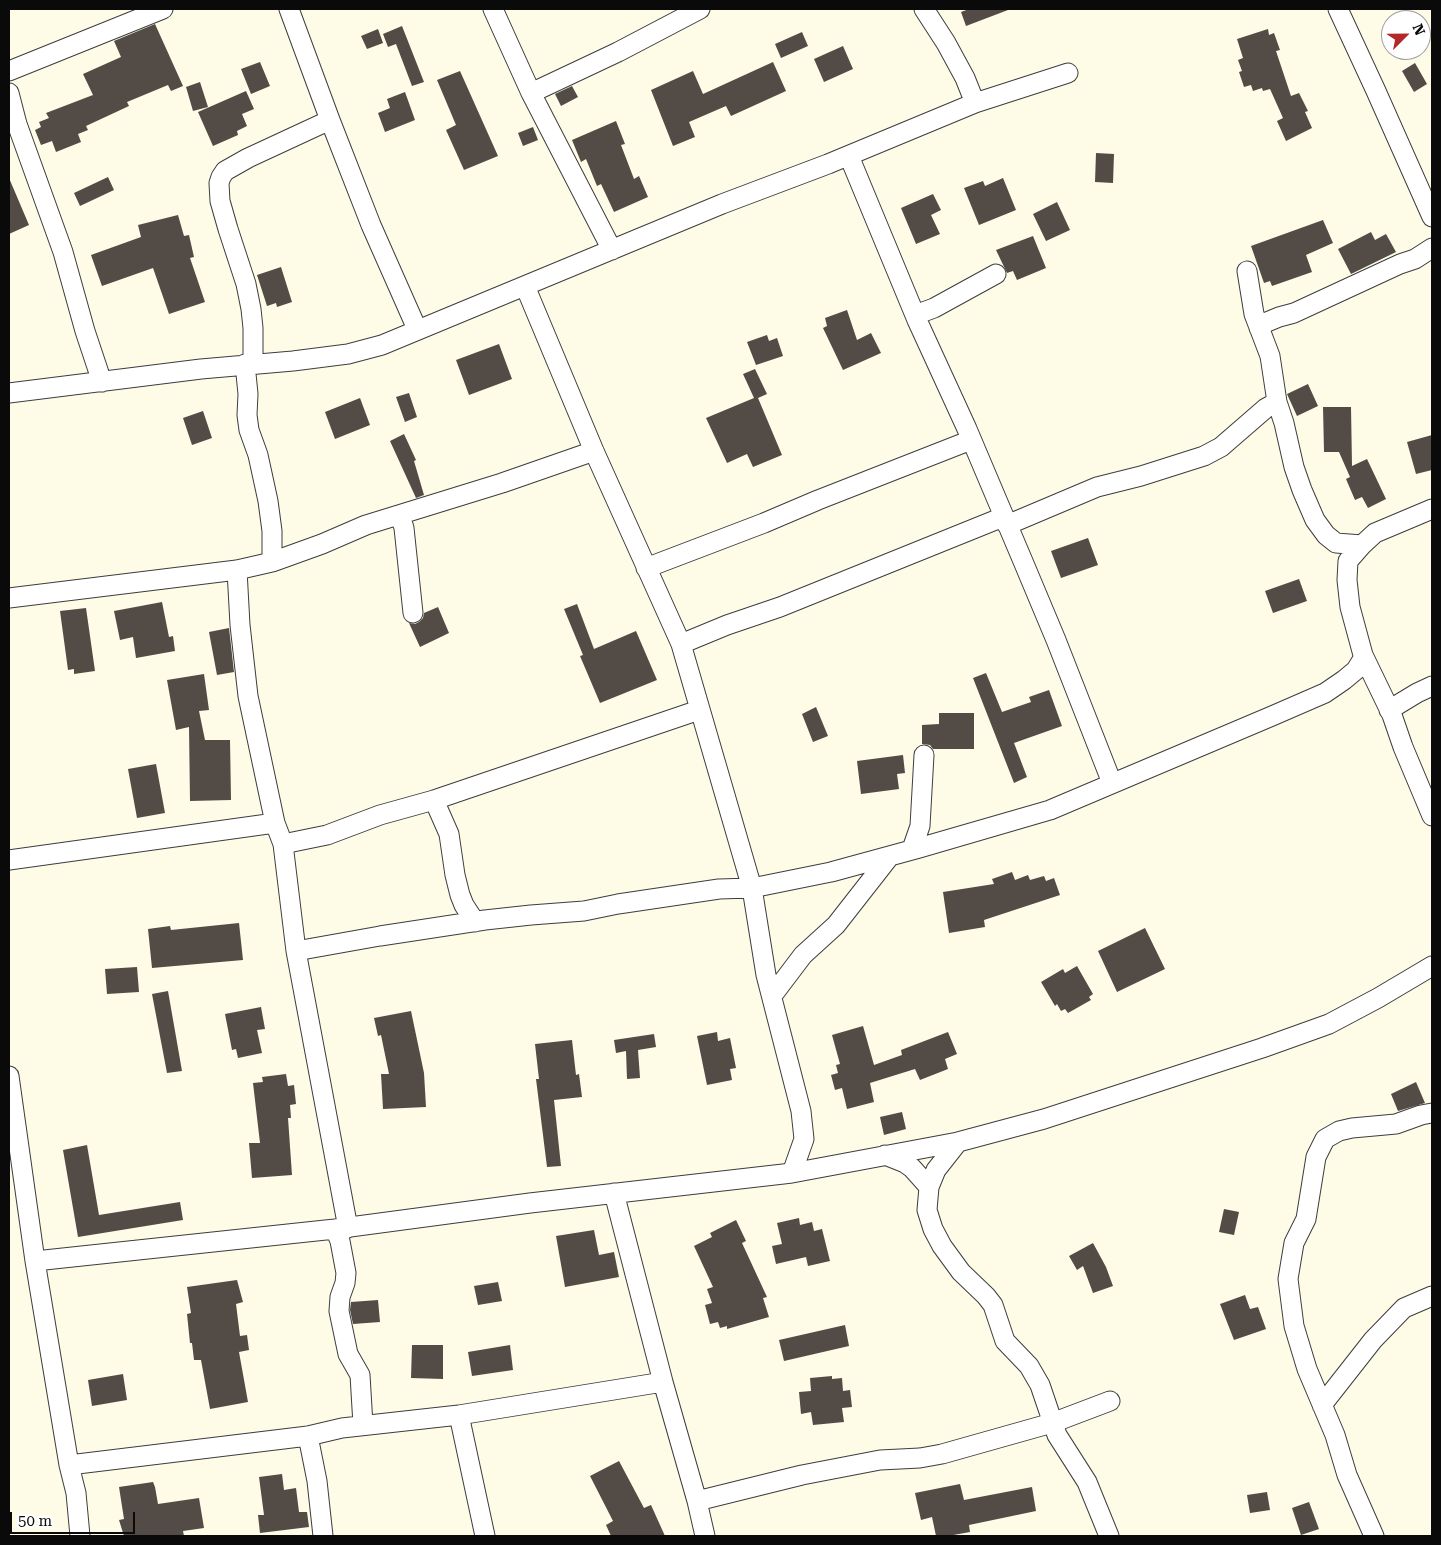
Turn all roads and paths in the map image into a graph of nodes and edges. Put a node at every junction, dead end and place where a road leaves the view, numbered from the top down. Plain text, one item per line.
1 (163, 9) edge
2 (289, 9) edge
3 (493, 9) edge
4 (924, 9) edge
5 (1338, 9) edge
6 (687, 12) edge
7 (118, 17) edge
8 (9, 71) edge
9 (1068, 72) dead end
10 (9, 93) edge
11 (531, 93) junction
12 (975, 103) junction
13 (330, 120) junction
14 (849, 156) junction
15 (1432, 217) edge
16 (1432, 248) edge
17 (612, 250) junction
18 (1247, 271) dead end
19 (996, 274) dead end
20 (526, 286) junction
21 (915, 315) junction
22 (1260, 328) junction
23 (417, 329) junction
24 (249, 364) junction
25 (102, 382) junction
26 (9, 393) edge
27 (1277, 402) junction
28 (971, 440) junction
29 (594, 451) junction
30 (1432, 509) edge
31 (400, 515) junction
32 (1005, 521) junction
33 (1362, 545) junction
34 (272, 562) junction
35 (646, 568) junction
36 (237, 570) junction
37 (9, 598) edge
38 (413, 613) dead end
39 (681, 644) junction
40 (1364, 657) junction
41 (1344, 680) junction
42 (1432, 686) edge
43 (1386, 703) junction
44 (699, 710) junction
45 (924, 754) dead end
46 (1112, 783) junction
47 (434, 800) junction
48 (1432, 816) edge
49 (275, 824) junction
50 (283, 844) junction
51 (912, 849) junction
52 (890, 856) junction
53 (9, 860) edge
54 (752, 888) junction
55 (475, 922) junction
56 (296, 951) junction
57 (1432, 966) edge
58 (772, 996) junction
59 (9, 1076) edge
60 (1432, 1114) edge
61 (958, 1142) junction
62 (885, 1155) junction
63 (792, 1174) junction
64 (929, 1187) junction
65 (614, 1193) junction
66 (341, 1228) junction
67 (35, 1261) junction
68 (1432, 1296) edge
69 (663, 1382) junction
70 (1110, 1401) dead end
71 (1322, 1405) junction
72 (459, 1415) junction
73 (1052, 1423) junction
74 (363, 1425) junction
75 (308, 1436) junction
76 (69, 1465) junction
77 (697, 1501) junction
78 (80, 1536) edge
79 (323, 1536) edge
80 (485, 1536) edge
81 (705, 1536) edge
82 (1109, 1536) edge
83 (1374, 1536) edge

1 - 7 street
2 - 13 street
3 - 11 street
4 - 12 street
5 - 15 street
6 - 11 street
7 - 8 street
9 - 12 street
10 - 25 street
11 - 17 street
12 - 14 street
13 - 23 street
13 - 24 street
14 - 17 street
14 - 21 street
16 - 22 street
17 - 20 street
18 - 22 street
19 - 21 street
20 - 23 street
20 - 29 street
21 - 28 street
22 - 27 street
23 - 24 street
24 - 25 street
24 - 34 street
25 - 26 street
27 - 32 street
27 - 33 street
28 - 32 street
28 - 35 street
29 - 31 street
29 - 35 street
30 - 33 street
31 - 34 street
31 - 38 street
32 - 39 street
32 - 46 street
33 - 40 street
34 - 36 street
35 - 39 street
36 - 37 street
36 - 49 street
39 - 44 street
40 - 41 street
40 - 43 street
41 - 43 street
41 - 46 street
42 - 43 street
43 - 48 street
44 - 47 street
44 - 54 street
45 - 51 street
46 - 51 street
47 - 50 street
47 - 55 street
49 - 50 street
49 - 53 street
50 - 56 street
51 - 52 street
52 - 54 street
52 - 58 street
54 - 55 street
54 - 58 street
55 - 56 street
56 - 66 street
57 - 61 street
58 - 63 street
59 - 67 street
60 - 71 street
61 - 62 street
61 - 64 street
62 - 63 street
62 - 64 street
63 - 65 street
64 - 73 street
65 - 66 street
65 - 69 street
66 - 67 street
66 - 74 street
67 - 76 street
68 - 71 street
69 - 72 street
69 - 77 street
70 - 73 street
71 - 83 street
72 - 74 street
72 - 80 street
73 - 77 street
73 - 82 street
74 - 75 street
75 - 76 street
75 - 79 street
76 - 78 street
77 - 81 street

